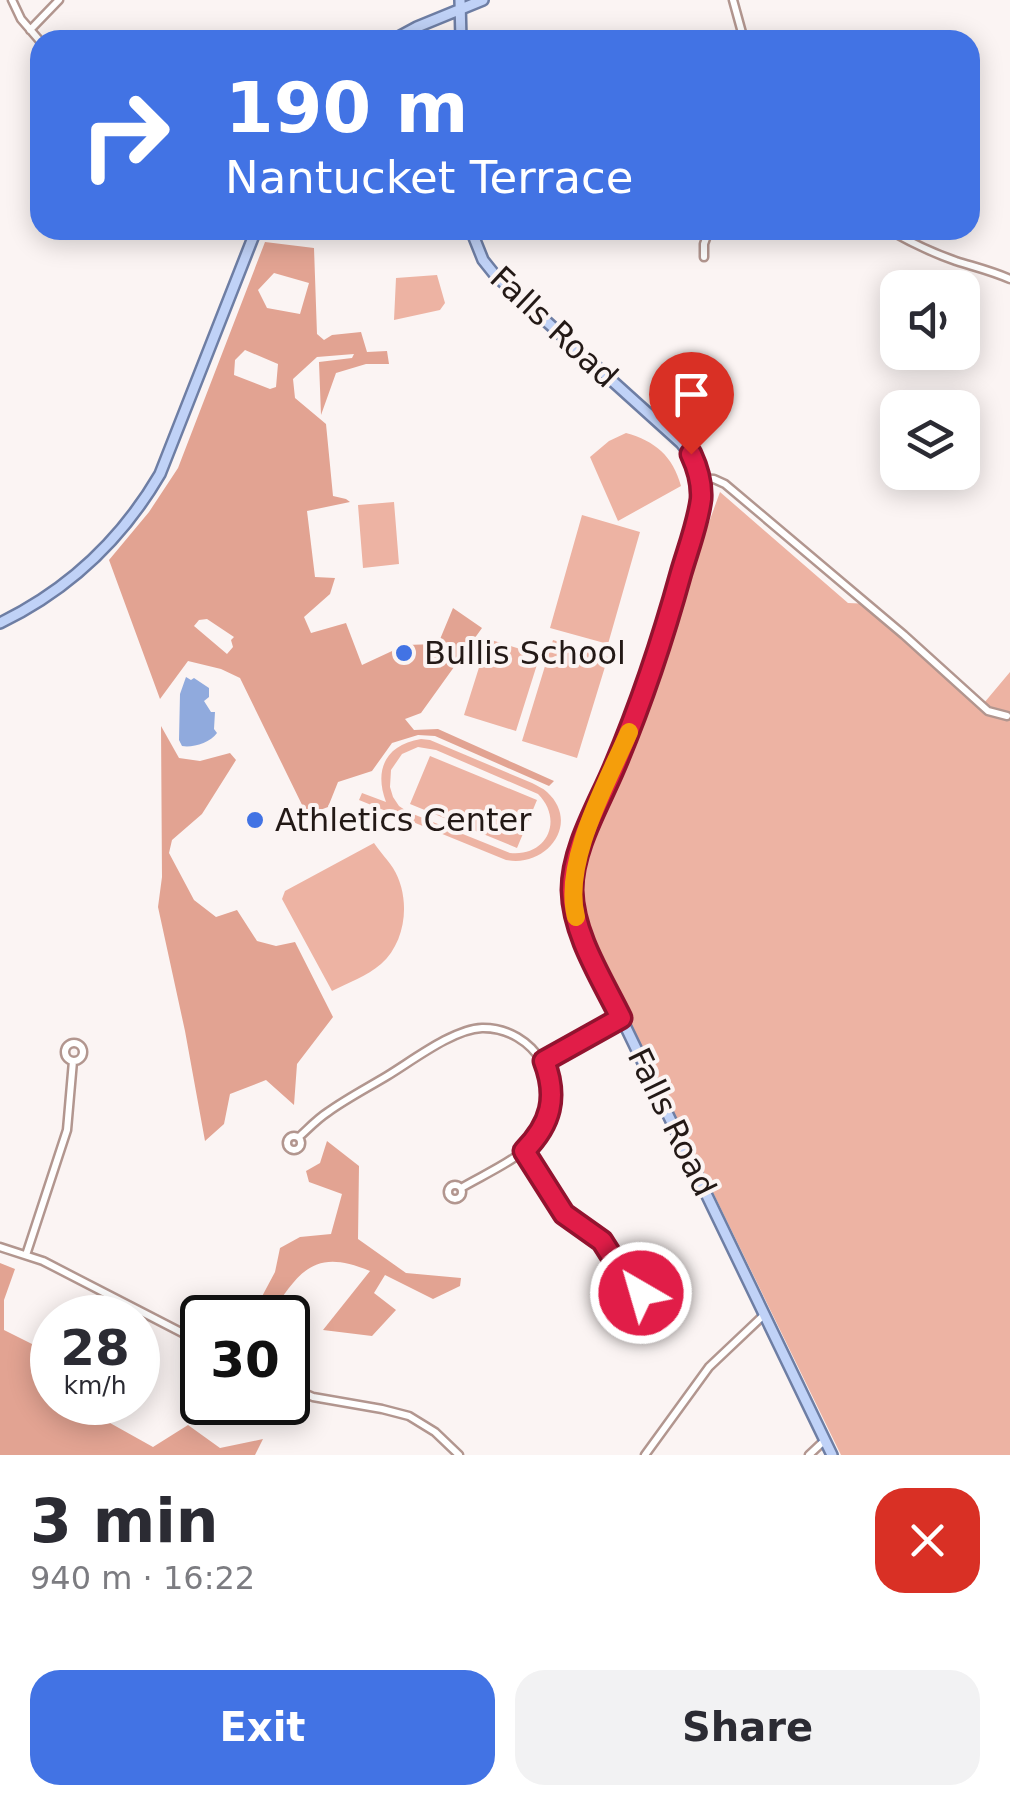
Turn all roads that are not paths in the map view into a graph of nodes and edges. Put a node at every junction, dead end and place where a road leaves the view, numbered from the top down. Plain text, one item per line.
1 (12, 0) edge
2 (59, 0) edge
3 (482, 0) edge
4 (733, 0) edge
5 (460, 5) edge
6 (30, 30) joint
7 (411, 30) edge
8 (461, 30) edge
9 (741, 30) edge
10 (252, 240) edge
11 (475, 240) edge
12 (705, 240) edge
13 (908, 240) edge
14 (704, 256) dead end
15 (1010, 279) edge
16 (700, 478) junction
17 (0, 623) edge
18 (1007, 716) dead end
19 (621, 1018) junction
20 (73, 1061) dead end
21 (544, 1061) junction
22 (299, 1138) dead end
23 (524, 1151) junction
24 (461, 1188) dead end
25 (0, 1248) edge
26 (26, 1255) junction
27 (628, 1282) dead end
28 (765, 1314) junction
29 (180, 1332) edge
30 (310, 1397) edge
31 (825, 1440) junction
32 (459, 1455) edge
33 (645, 1455) edge
34 (809, 1455) edge
35 (832, 1455) edge

1 - 6 street
2 - 6 street
3 - 5 main road
4 - 9 street
5 - 7 main road
5 - 8 main road
10 - 17 main road
11 - 16 main road, Falls Road
12 - 14 street
13 - 15 street
16 - 18 street
16 - 19 main road, Falls Road
19 - 21 street
19 - 28 main road, Falls Road
20 - 26 street
21 - 22 street
21 - 23 street
23 - 24 street
23 - 27 street
25 - 26 street
26 - 29 street
28 - 31 main road, Falls Road
28 - 33 street
30 - 32 street
31 - 34 street
31 - 35 main road, Falls Road

